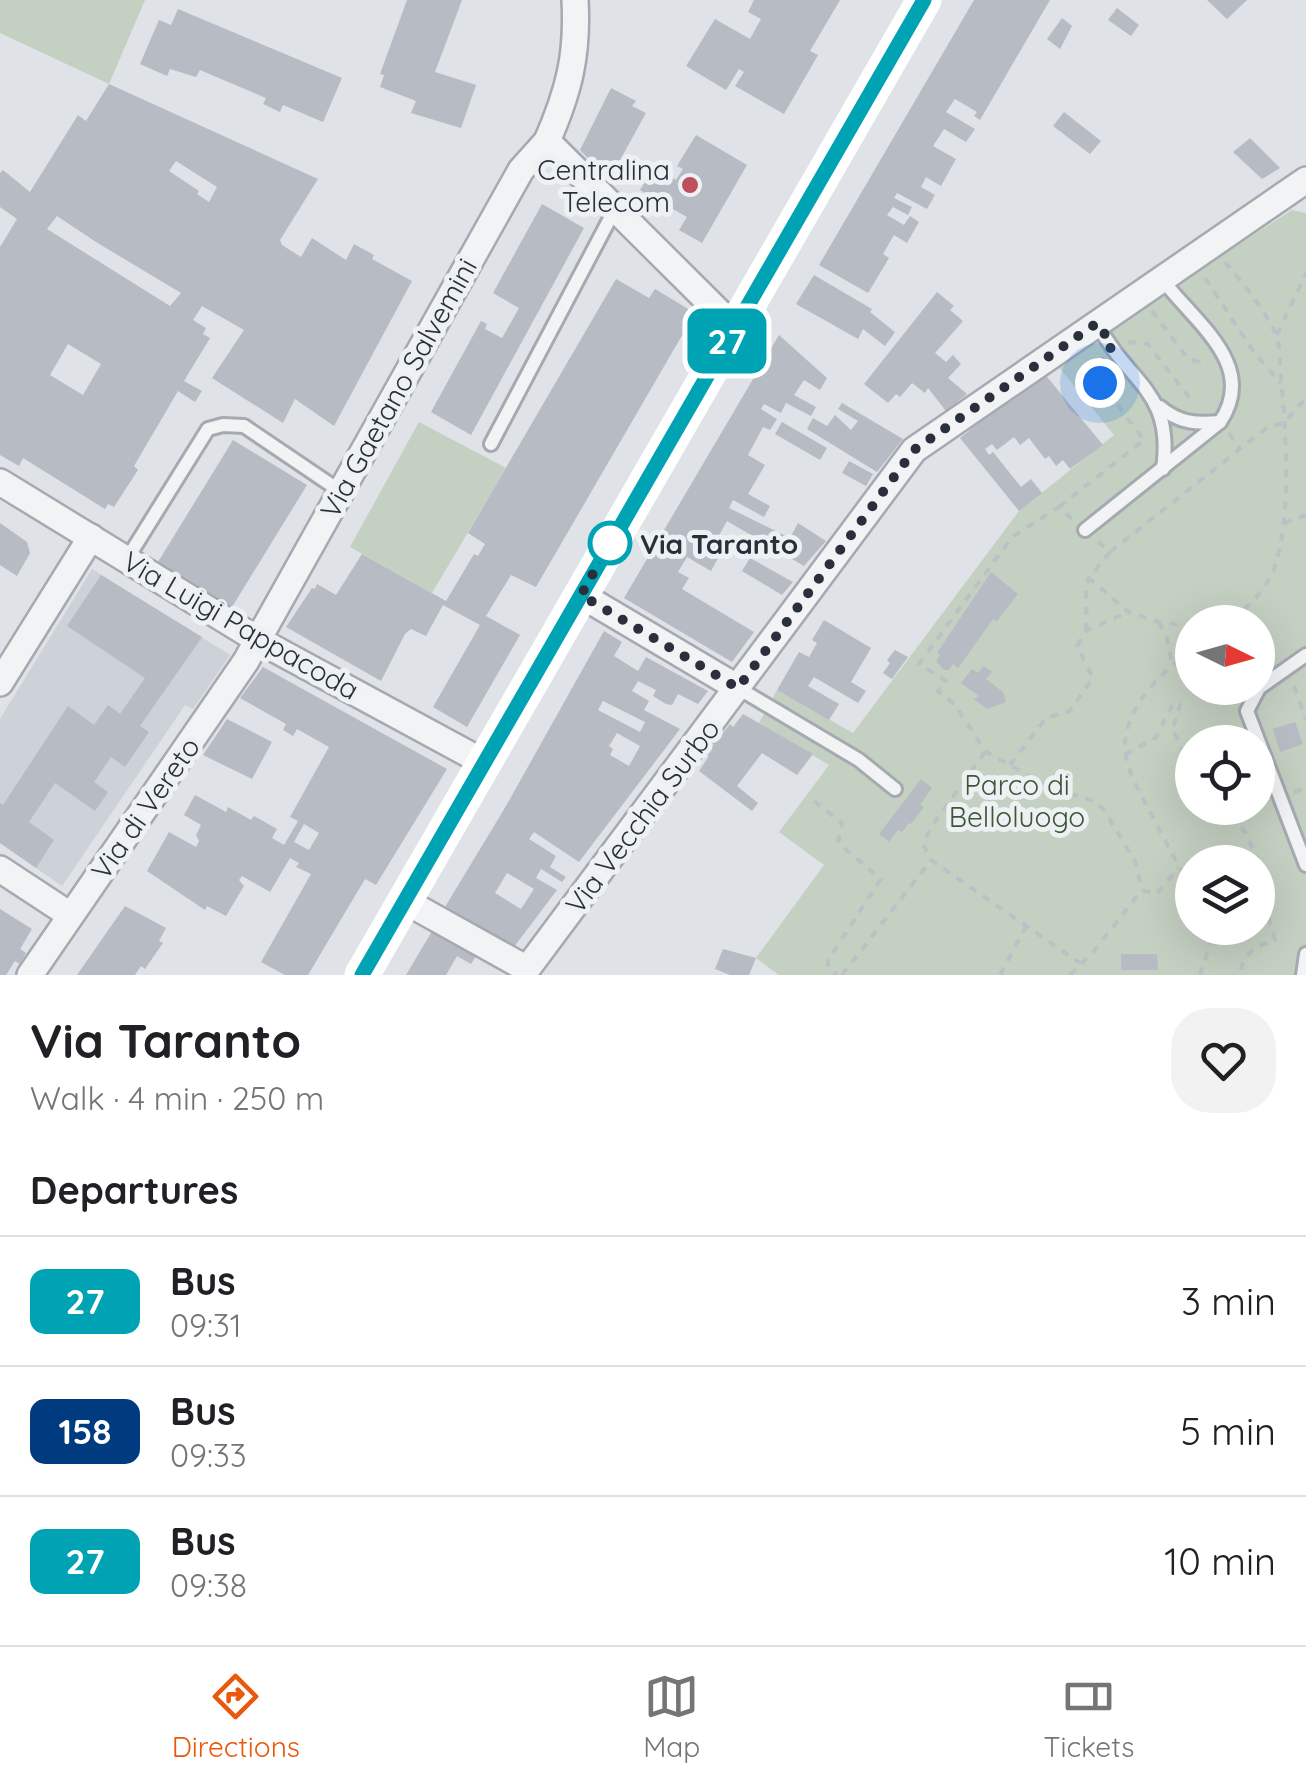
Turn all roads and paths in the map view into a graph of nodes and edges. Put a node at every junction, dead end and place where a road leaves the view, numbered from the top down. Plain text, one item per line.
1 (576, 0) edge
2 (924, 0) edge
3 (547, 142) junction
4 (1306, 180) edge
5 (615, 209) junction
6 (1212, 244) junction
7 (1306, 273) edge
8 (1162, 279) junction
9 (1180, 299) junction
10 (1097, 323) junction
11 (734, 328) junction
12 (1277, 335) junction
13 (1113, 346) junction
14 (1214, 365) dead end
15 (1281, 384) junction
16 (1306, 398) edge
17 (1158, 406) junction
18 (1200, 412) dead end
19 (1220, 422) junction
20 (1284, 423) junction
21 (491, 444) dead end
22 (1163, 469) junction
23 (0, 482) edge
24 (340, 491) junction
25 (1059, 507) junction
26 (1306, 515) edge
27 (1284, 523) junction
28 (1085, 530) junction
29 (91, 537) junction
30 (1110, 552) junction
31 (127, 559) junction
32 (1090, 578) junction
33 (581, 595) junction
34 (1250, 605) edge
35 (1128, 612) junction
36 (1159, 622) junction
37 (1175, 624) edge
38 (1086, 631) junction
39 (258, 640) junction
40 (1306, 655) edge
41 (1175, 663) edge
42 (1172, 665) junction
43 (1288, 668) junction
44 (0, 683) edge
45 (738, 688) junction
46 (1306, 720) edge
47 (1175, 734) edge
48 (986, 751) junction
49 (1125, 755) junction
50 (484, 764) junction
51 (1010, 765) junction
52 (895, 789) dead end
53 (814, 801) dead end
54 (1175, 859) edge
55 (931, 860) junction
56 (1306, 865) edge
57 (0, 869) edge
58 (1175, 873) edge
59 (1142, 890) junction
60 (405, 901) junction
61 (70, 916) junction
62 (1026, 926) junction
63 (1210, 945) edge
64 (1260, 945) edge
65 (1306, 954) edge
66 (1080, 963) junction
67 (30, 975) edge
68 (362, 975) edge
69 (840, 975) edge
70 (1000, 975) edge
71 (1070, 975) edge
72 (1200, 975) edge
73 (1240, 975) edge
74 (1303, 975) edge

1 - 3 street, Via Gaetano Salvemini
2 - 11 main road
3 - 5 street
3 - 24 street, Via Gaetano Salvemini
4 - 6 street, Via Vecchia Surbo
5 - 11 street
5 - 21 lane
6 - 8 street, Via Vecchia Surbo
6 - 12 path
7 - 12 path
8 - 9 lane
8 - 10 street, Via Vecchia Surbo
9 - 14 path
9 - 15 path
9 - 19 lane
10 - 13 lane
10 - 45 street, Via Vecchia Surbo
11 - 33 main road
12 - 15 path
13 - 17 lane
13 - 18 path
13 - 25 path
15 - 20 path
16 - 20 path
17 - 19 lane
17 - 22 lane
19 - 22 lane
20 - 27 path
20 - 30 path
22 - 28 lane
23 - 29 street, Via Luigi Pappacoda
24 - 31 lane
24 - 39 street, Via Gaetano Salvemini
25 - 28 path
25 - 48 path
26 - 27 path
27 - 34 path
28 - 30 path
29 - 31 street, Via Luigi Pappacoda
29 - 44 street
30 - 32 path
31 - 39 street, Via Luigi Pappacoda
32 - 35 path
32 - 38 path
33 - 45 street
33 - 50 main road
35 - 36 path
35 - 38 path
36 - 37 path
36 - 42 path
38 - 51 path
39 - 50 street, Via Luigi Pappacoda
39 - 61 street, Via di Vereto
40 - 43 lane
41 - 42 path
42 - 49 path
43 - 46 path
43 - 56 lane
45 - 52 lane
45 - 60 street, Via Vecchia Surbo
47 - 49 path
48 - 51 path
48 - 55 path
49 - 54 path
50 - 60 main road
51 - 59 path
53 - 69 path
55 - 62 path
55 - 69 path
57 - 61 street
58 - 59 path
59 - 66 path
60 - 68 main road
61 - 67 street, Via di Vereto
62 - 66 path
62 - 70 path
63 - 72 path
64 - 73 path
65 - 74 lane
66 - 71 path

